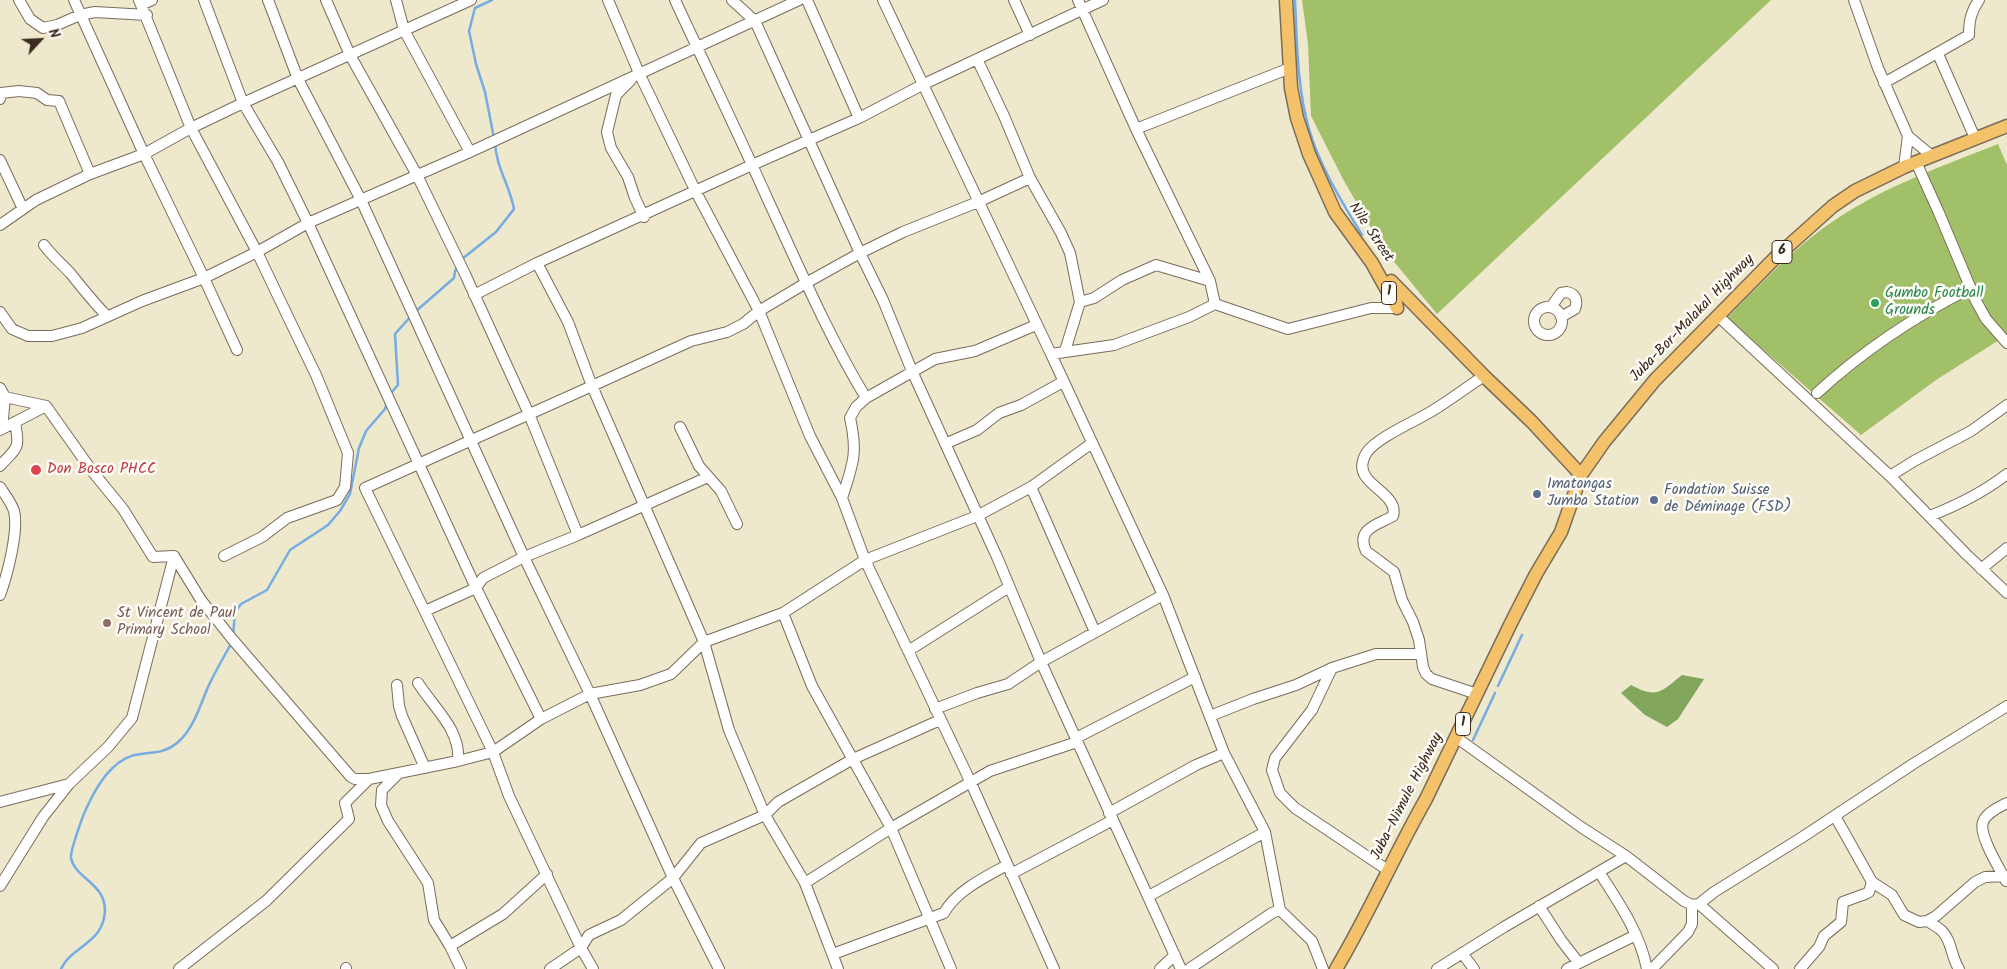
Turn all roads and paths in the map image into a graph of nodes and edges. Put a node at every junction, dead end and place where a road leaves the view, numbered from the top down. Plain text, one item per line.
1 (18, 0) edge
2 (74, 0) edge
3 (152, 0) edge
4 (204, 0) edge
5 (268, 0) edge
6 (326, 0) edge
7 (396, 0) edge
8 (471, 0) edge
9 (608, 0) edge
10 (675, 0) edge
11 (732, 0) edge
12 (799, 0) edge
13 (807, 0) edge
14 (883, 0) edge
15 (1014, 0) edge
16 (1103, 0) edge
17 (1286, 0) edge
18 (1854, 0) edge
19 (1978, 0) edge
20 (140, 2) edge
21 (1080, 5) edge
22 (147, 15) junction
23 (755, 21) junction
24 (404, 30) junction
25 (1030, 35) junction
26 (698, 47) junction
27 (1938, 54) junction
28 (350, 55) junction
29 (977, 59) junction
30 (1290, 68) junction
31 (636, 74) junction
32 (298, 79) junction
33 (1884, 82) junction
34 (924, 84) junction
35 (0, 95) edge
36 (243, 103) junction
37 (859, 118) junction
38 (2007, 126) edge
39 (191, 128) junction
40 (1136, 130) junction
41 (1908, 136) junction
42 (1975, 138) junction
43 (808, 140) junction
44 (470, 152) junction
45 (144, 154) junction
46 (1932, 156) junction
47 (0, 160) edge
48 (752, 165) junction
49 (1910, 165) junction
50 (90, 174) junction
51 (417, 175) junction
52 (1030, 178) junction
53 (696, 192) junction
54 (360, 200) junction
55 (978, 202) junction
56 (23, 209) junction
57 (643, 216) junction
58 (308, 223) junction
59 (0, 225) edge
60 (44, 245) dead end
61 (257, 252) junction
62 (860, 253) junction
63 (537, 263) junction
64 (204, 278) junction
65 (1210, 281) junction
66 (806, 283) junction
67 (1970, 288) junction
68 (474, 295) junction
69 (1080, 302) junction
70 (1215, 304) junction
71 (1551, 307) junction
72 (1397, 308) junction
73 (759, 311) junction
74 (0, 312) edge
75 (107, 316) junction
76 (1718, 316) junction
77 (1561, 317) junction
78 (1036, 325) junction
79 (2007, 343) edge
80 (237, 350) dead end
81 (1065, 351) junction
82 (1051, 354) junction
83 (912, 371) junction
84 (1484, 376) junction
85 (1061, 383) dead end
86 (592, 386) junction
87 (2, 393) edge
88 (1817, 393) dead end
89 (866, 398) junction
90 (46, 406) junction
91 (2007, 406) edge
92 (529, 414) junction
93 (14, 422) junction
94 (680, 428) dead end
95 (1, 429) edge
96 (470, 440) junction
97 (947, 443) junction
98 (1092, 443) junction
99 (420, 464) junction
100 (0, 466) edge
101 (2007, 474) edge
102 (1581, 475) junction
103 (1890, 476) junction
104 (708, 478) junction
105 (0, 487) edge
106 (1031, 487) junction
107 (842, 498) junction
108 (643, 505) junction
109 (977, 516) junction
110 (1930, 516) junction
111 (737, 524) dead end
112 (578, 535) junction
113 (2007, 548) edge
114 (174, 556) junction
115 (224, 556) dead end
116 (524, 557) junction
117 (866, 560) junction
118 (1981, 569) junction
119 (476, 588) junction
120 (1009, 588) junction
121 (2007, 592) edge
122 (0, 595) edge
123 (1163, 595) junction
124 (425, 611) junction
125 (783, 613) junction
126 (1095, 632) junction
127 (704, 642) junction
128 (908, 651) junction
129 (1420, 654) junction
130 (1041, 662) junction
131 (1332, 668) junction
132 (1195, 677) junction
133 (418, 683) dead end
134 (397, 685) dead end
135 (590, 694) junction
136 (1477, 694) junction
137 (2007, 706) edge
138 (935, 709) junction
139 (1210, 716) junction
140 (541, 719) junction
141 (940, 720) junction
142 (1457, 738) junction
143 (1076, 740) junction
144 (493, 752) junction
145 (1224, 753) junction
146 (853, 759) junction
147 (458, 761) junction
148 (426, 768) junction
149 (400, 772) junction
150 (369, 779) junction
151 (972, 783) junction
152 (69, 784) junction
153 (0, 802) edge
154 (2007, 803) edge
155 (765, 815) junction
156 (1834, 816) junction
157 (1111, 817) junction
158 (891, 828) junction
159 (1265, 832) junction
160 (1626, 856) junction
161 (1009, 869) junction
162 (1389, 871) dead end
163 (1599, 872) junction
164 (547, 874) junction
165 (673, 878) junction
166 (2006, 878) edge
167 (1872, 882) junction
168 (1, 883) edge
169 (805, 883) junction
170 (1149, 896) junction
171 (1695, 904) junction
172 (1540, 906) junction
173 (1280, 910) junction
174 (930, 920) junction
175 (1927, 921) junction
176 (1636, 935) junction
177 (450, 946) junction
178 (581, 948) junction
179 (1462, 953) junction
180 (833, 954) junction
181 (1175, 955) junction
182 (1578, 962) junction
183 (179, 969) edge
184 (461, 969) edge
185 (550, 969) edge
186 (593, 969) edge
187 (719, 969) edge
188 (838, 969) edge
189 (951, 969) edge
190 (1054, 969) edge
191 (1160, 969) edge
192 (1181, 969) edge
193 (1189, 969) edge
194 (1323, 969) edge
195 (1336, 969) edge
196 (1437, 969) edge
197 (1474, 969) edge
198 (1567, 969) edge
199 (1647, 969) edge
200 (1652, 969) edge
201 (1773, 969) edge
202 (1800, 969) edge
203 (1959, 969) edge

1 - 22 street
2 - 45 street
3 - 20 street
4 - 36 street
5 - 32 street
6 - 28 street
7 - 24 street
8 - 24 street
9 - 31 street
10 - 26 street
11 - 23 street
12 - 23 street
13 - 37 street
14 - 34 street
15 - 25 street
16 - 21 street
17 - 30 main road, Nile Street / 1
18 - 33 street
19 - 27 street
20 - 22 street
21 - 25 street
21 - 40 street
22 - 39 street
23 - 26 street
23 - 43 street
24 - 28 street
24 - 44 street
25 - 29 street
26 - 31 street
26 - 48 street
27 - 33 street
27 - 42 street
28 - 32 street
28 - 51 street
29 - 34 street
29 - 52 street
30 - 40 street
30 - 72 main road, Nile Street / 1
31 - 44 street
31 - 53 street
31 - 57 street
32 - 36 street
32 - 54 street
33 - 41 street
34 - 37 street
34 - 55 street
35 - 50 street
36 - 39 street
36 - 58 street
37 - 43 street
38 - 42 main road, Juba-Bor-Malakal Highway / 6
39 - 45 street
39 - 61 street
40 - 65 street
41 - 46 street
41 - 49 street
42 - 46 main road, Juba-Bor-Malakal Highway / 6
43 - 48 street
43 - 62 street
44 - 51 street
45 - 50 street
45 - 64 street
46 - 49 main road, Juba-Bor-Malakal Highway / 6
47 - 56 street
48 - 53 street
48 - 66 street
49 - 67 street
49 - 76 main road, Juba-Bor-Malakal Highway / 6
50 - 56 street
51 - 54 street
51 - 68 street
52 - 55 street
52 - 69 street
53 - 57 street
53 - 73 street
54 - 58 street
54 - 96 street
55 - 62 street
55 - 78 street
56 - 59 street
57 - 63 street
58 - 61 street
58 - 99 street
60 - 75 street
61 - 64 street
61 - 115 street
62 - 66 street
62 - 83 street
63 - 68 street
63 - 86 street
64 - 75 street
64 - 80 street
65 - 69 street
65 - 70 street
66 - 73 street
66 - 89 street
67 - 79 street
67 - 88 street
68 - 92 street
69 - 81 street
70 - 72 street
70 - 81 street
71 - 77 street
71 - 77 street
71 - 77 street
72 - 84 main road, Nile Street / 1
73 - 86 street
73 - 107 street
74 - 75 street
76 - 102 main road, Juba-Bor-Malakal Highway / 6
76 - 103 street
78 - 82 street
78 - 83 street
81 - 82 street
82 - 98 street
83 - 89 street
83 - 97 street
84 - 102 main road, Nile Street / 1
84 - 129 street
85 - 97 street
86 - 92 street
86 - 108 street
87 - 90 street
87 - 95 street
89 - 107 street
90 - 93 street
90 - 114 street
91 - 103 street
92 - 96 street
92 - 112 street
93 - 95 street
93 - 100 street
94 - 104 street
96 - 99 street
96 - 116 street
97 - 109 street
98 - 106 street
98 - 123 street
99 - 119 street
99 - 124 street
101 - 110 street
102 - 136 main road, Juba–Nimule Highway / 1
103 - 110 street
104 - 108 street
104 - 111 street
105 - 122 street
106 - 109 street
106 - 126 street
107 - 117 street
108 - 112 street
108 - 127 street
109 - 117 street
109 - 120 street
110 - 118 street
112 - 116 street
113 - 118 street
114 - 150 street
114 - 152 street
116 - 119 street
116 - 135 street
117 - 125 street
117 - 128 street
118 - 121 street
119 - 124 street
119 - 140 street
120 - 128 street
120 - 130 street
123 - 126 street
123 - 132 street
124 - 144 street
125 - 127 street
125 - 146 street
126 - 130 street
127 - 135 street
127 - 155 street
128 - 138 street
129 - 131 street
129 - 136 street
130 - 138 street
130 - 143 street
131 - 139 street
131 - 162 street
132 - 139 street
132 - 143 street
133 - 147 street
134 - 148 street
135 - 140 street
135 - 165 street
136 - 142 main road, Juba–Nimule Highway / 1
137 - 156 street
138 - 141 street
139 - 145 street
140 - 144 street
141 - 146 street
141 - 151 street
142 - 160 street
142 - 195 main road, Juba–Nimule Highway / 1
143 - 151 street
143 - 157 street
144 - 147 street
144 - 164 street
145 - 157 street
145 - 159 street
146 - 155 street
146 - 158 street
147 - 148 street
148 - 149 street
149 - 150 street
149 - 177 street
150 - 183 street
151 - 158 street
151 - 161 street
152 - 153 street
152 - 168 street
154 - 166 street
155 - 165 street
155 - 169 street
156 - 167 street
156 - 171 street
157 - 161 street
157 - 170 street
158 - 169 street
158 - 174 street
159 - 170 street
159 - 173 street
160 - 163 street
160 - 171 street
161 - 174 street
161 - 190 street
163 - 172 street
163 - 176 street
164 - 177 street
164 - 178 street
165 - 178 street
165 - 187 street
166 - 175 street
167 - 175 street
167 - 202 street
169 - 180 street
170 - 181 street
171 - 200 street
171 - 201 street
172 - 179 street
172 - 182 street
173 - 193 street
173 - 194 street
174 - 180 street
174 - 189 street
175 - 203 street
176 - 182 street
176 - 199 street
177 - 184 street
178 - 185 street
178 - 186 street
179 - 196 street
179 - 197 street
180 - 188 street
181 - 191 street
181 - 192 street
182 - 198 street

